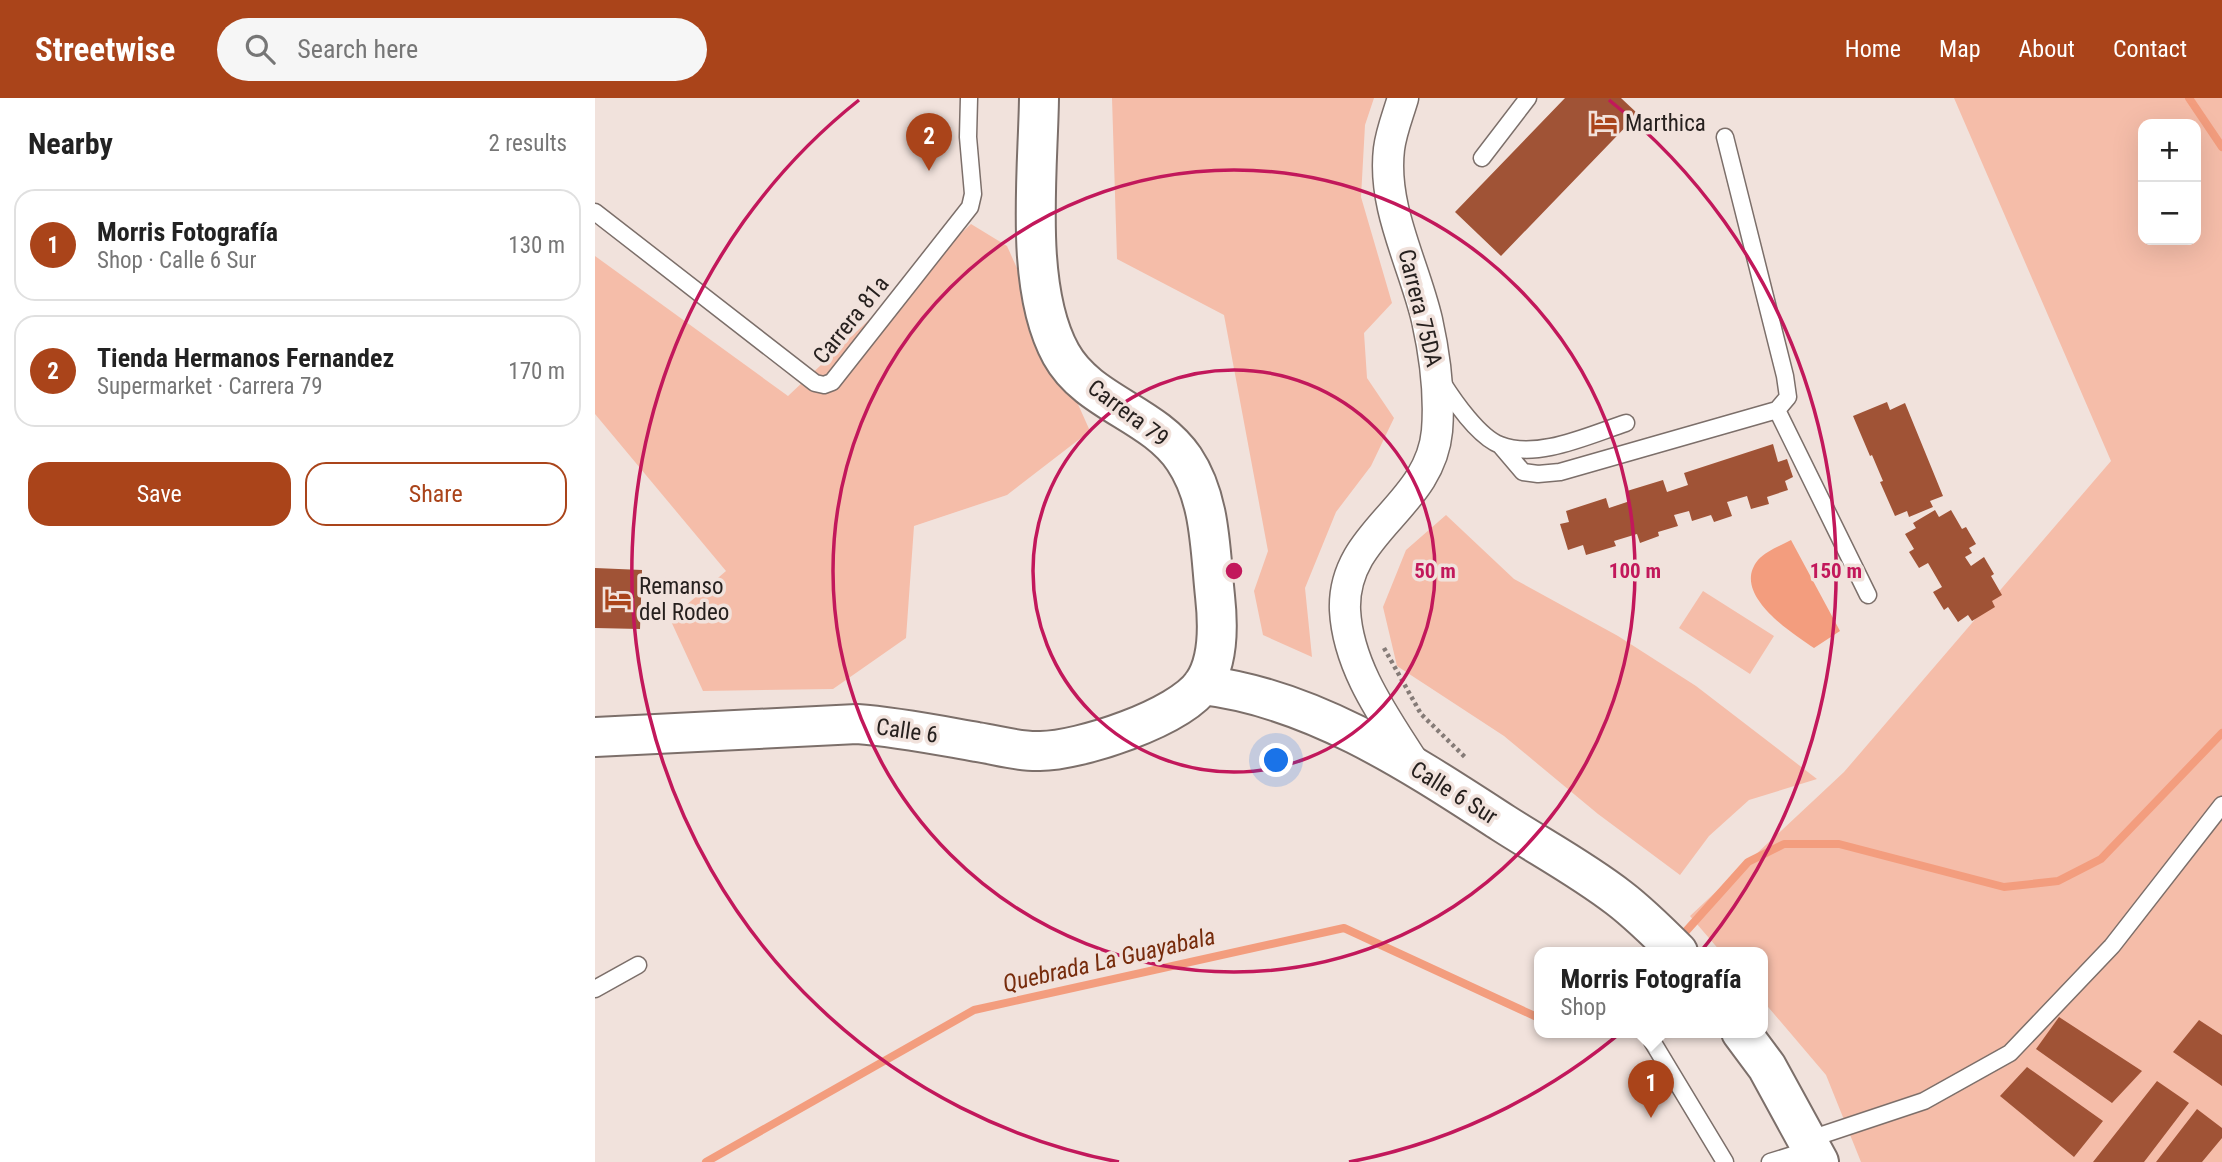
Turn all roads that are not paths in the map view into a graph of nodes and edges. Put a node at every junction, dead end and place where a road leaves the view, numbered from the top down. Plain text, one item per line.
1 (969, 98) edge
2 (1039, 98) edge
3 (1403, 98) edge
4 (1528, 98) edge
5 (1725, 137) dead end
6 (1482, 158) dead end
7 (595, 212) edge
8 (1437, 374) junction
9 (1777, 410) junction
10 (1626, 423) dead end
11 (1500, 446) junction
12 (1868, 594) dead end
13 (1202, 685) junction
14 (595, 737) edge
15 (1417, 769) junction
16 (2222, 805) edge
17 (1669, 943) edge
18 (638, 965) dead end
19 (595, 989) edge
20 (1745, 1038) edge
21 (1652, 1041) dead end
22 (1813, 1150) edge
23 (1725, 1162) edge
24 (1770, 1162) edge

1 - 7 lane, Carrera 81a
2 - 13 main road, Carrera 79
3 - 8 street, Carrera 75DA
4 - 6 lane
5 - 9 lane
8 - 11 lane
8 - 15 street, Carrera 75DA
9 - 11 lane
9 - 12 lane
10 - 11 lane
13 - 14 main road, Calle 6
13 - 15 main road, Calle 6 Sur
15 - 17 main road, Calle 6 Sur
16 - 22 lane
18 - 19 lane
20 - 22 main road
21 - 23 lane
22 - 24 lane

